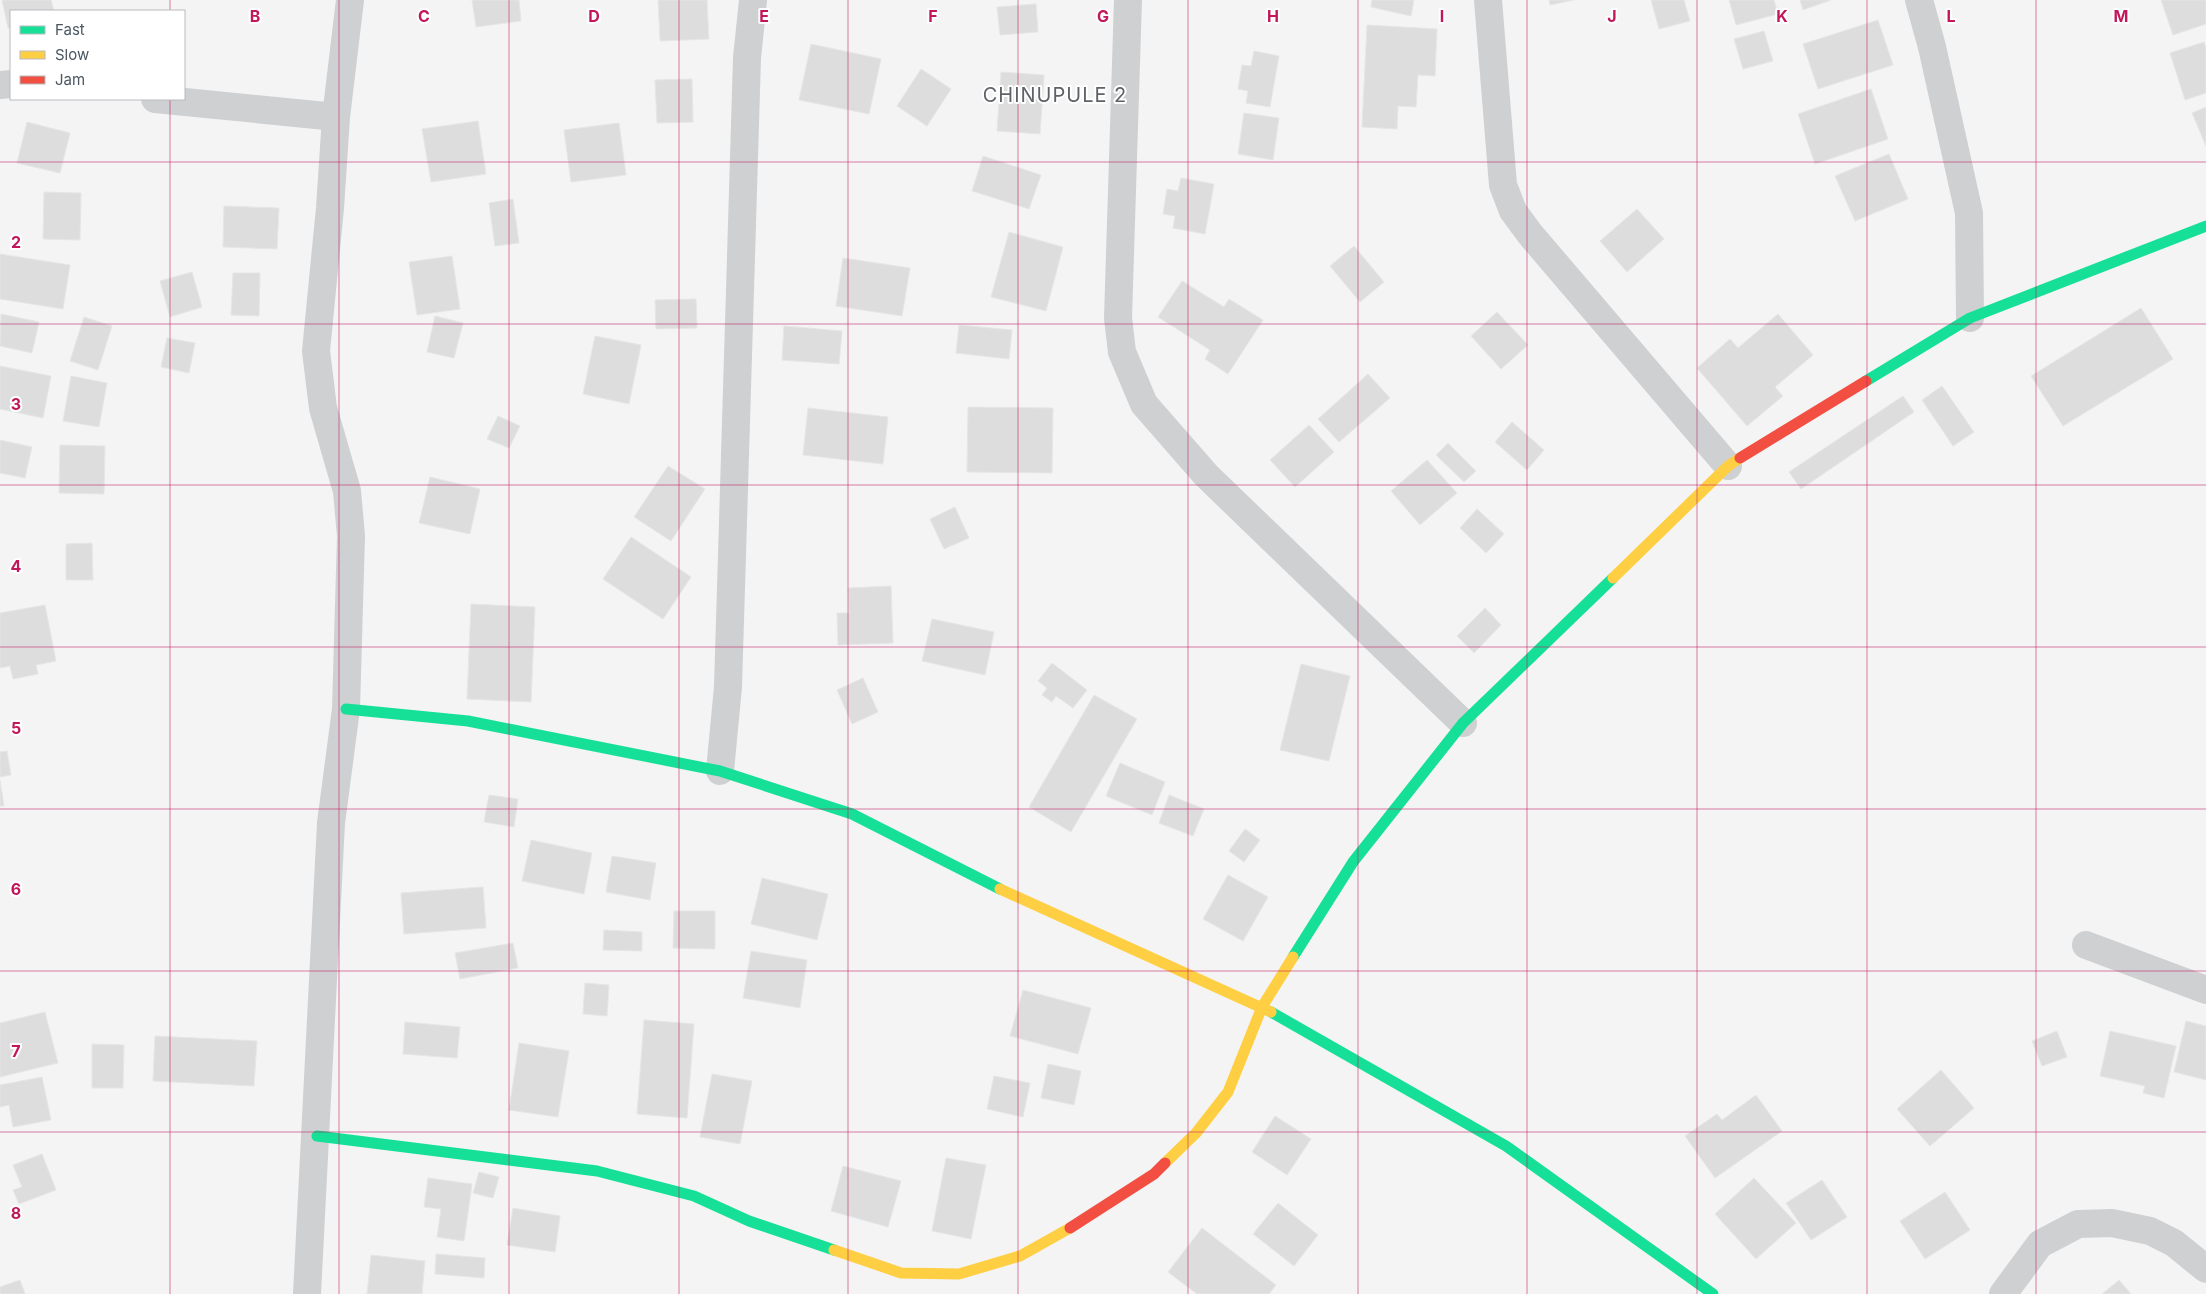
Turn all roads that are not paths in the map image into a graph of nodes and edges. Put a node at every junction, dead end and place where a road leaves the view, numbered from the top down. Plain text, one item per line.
1 (350, 0) edge
2 (753, 0) edge
3 (1128, 0) edge
4 (1488, 0) edge
5 (1919, 0) edge
6 (165, 100) edge
7 (336, 117) junction
8 (2206, 226) edge
9 (1970, 318) junction
10 (1728, 466) junction
11 (346, 710) junction
12 (1463, 723) junction
13 (720, 771) junction
14 (2086, 945) dead end
15 (2206, 990) edge
16 (1262, 1008) junction
17 (316, 1136) junction
18 (2206, 1269) edge
19 (307, 1294) edge
20 (1714, 1294) edge
21 (2003, 1294) edge

1 - 7 street
2 - 13 street
3 - 12 street
4 - 10 street
5 - 9 street
6 - 7 street
7 - 11 street
8 - 9 street
9 - 10 street
10 - 12 street
11 - 13 street
11 - 17 street
12 - 16 street
13 - 16 street
14 - 15 street
16 - 17 street
16 - 20 street
17 - 19 street
18 - 21 street

